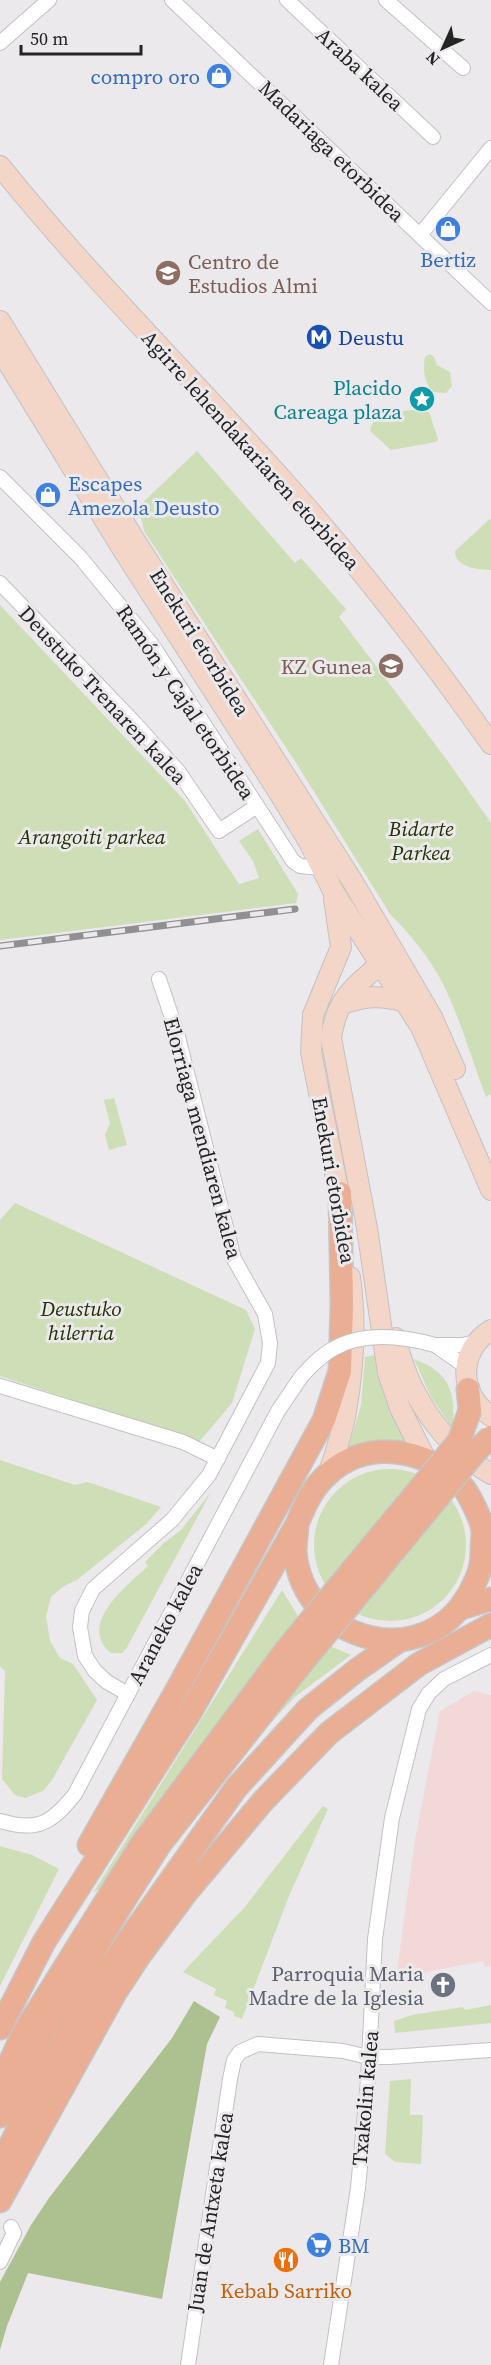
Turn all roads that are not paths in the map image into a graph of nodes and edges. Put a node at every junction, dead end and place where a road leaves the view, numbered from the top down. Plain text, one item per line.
1 (49, 0) edge
2 (172, 0) edge
3 (287, 0) edge
4 (386, 0) edge
5 (0, 43) edge
6 (463, 68) dead end
7 (433, 137) dead end
8 (491, 148) edge
9 (0, 166) edge
10 (0, 186) edge
11 (420, 235) junction
12 (491, 303) edge
13 (0, 321) edge
14 (0, 350) edge
15 (0, 477) edge
16 (0, 584) edge
17 (491, 744) edge
18 (491, 757) edge
19 (257, 806) junction
20 (321, 868) junction
21 (333, 891) junction
22 (367, 906) junction
23 (389, 943) junction
24 (380, 964) junction
25 (159, 979) dead end
26 (403, 1001) junction
27 (342, 1004) junction
28 (491, 1154) edge
29 (491, 1190) edge
30 (340, 1193) junction
31 (367, 1228) junction
32 (476, 1339) edge
33 (435, 1345) junction
34 (462, 1364) junction
35 (0, 1386) edge
36 (476, 1405) edge
37 (491, 1437) edge
38 (425, 1458) junction
39 (218, 1459) junction
40 (329, 1473) junction
41 (491, 1474) edge
42 (464, 1488) junction
43 (491, 1503) edge
44 (297, 1524) junction
45 (491, 1599) edge
46 (461, 1608) junction
47 (491, 1625) edge
48 (400, 1640) junction
49 (491, 1655) edge
50 (294, 1656) junction
51 (128, 1694) junction
52 (0, 1821) edge
53 (44, 1942) junction
54 (0, 2028) edge
55 (491, 2050) edge
56 (368, 2057) junction
57 (0, 2085) edge
58 (0, 2116) edge
59 (0, 2167) edge
60 (0, 2201) edge
61 (11, 2227) dead end
62 (0, 2262) edge
63 (188, 2365) edge
64 (331, 2365) edge

1 - 5 street
2 - 11 street, Madariaga etorbidea
3 - 7 street, Araba kalea
4 - 6 street
8 - 11 street
9 - 17 main road, Agirre lehendakariaren etorbidea
10 - 18 main road, Agirre lehendakariaren etorbidea
11 - 12 street, Madariaga etorbidea
13 - 22 main road, Enekuri etorbidea
14 - 20 main road, Enekuri etorbidea
15 - 19 street, Ramón y Cajal etorbidea
16 - 19 street, Deustuko Trenaren kalea
19 - 20 street, Ramón y Cajal etorbidea
20 - 21 main road, Enekuri etorbidea
20 - 22 main road
21 - 24 main road, Enekuri etorbidea
21 - 30 main road, Enekuri etorbidea
22 - 23 main road, Enekuri etorbidea
23 - 24 main road, Enekuri etorbidea
23 - 28 main road
24 - 26 main road
24 - 27 main road, Enekuri etorbidea
25 - 39 street, Elorriaga mendiaren kalea
26 - 27 main road
26 - 29 main road
27 - 31 main road, Enekuri etorbidea
30 - 40 main road, Enekuri etorbidea
30 - 53 main road
31 - 38 main road, Enekuri etorbidea
31 - 41 main road, Enekuri etorbidea
32 - 33 street
32 - 34 main road
33 - 34 street
33 - 51 street, Araneko kalea, bridge
34 - 36 main road
35 - 39 street
36 - 50 main road, bridge
37 - 50 main road, bridge
38 - 40 main road
38 - 42 main road
39 - 51 street, Elorriaga mendiaren kalea
40 - 44 main road
42 - 43 main road
42 - 46 main road
44 - 48 main road
44 - 53 main road
45 - 46 main road
46 - 48 main road
47 - 60 main road
48 - 59 main road
49 - 56 street, Txakolin kalea
50 - 57 main road
50 - 58 main road
51 - 52 street, Araneko kalea
53 - 54 main road
55 - 56 street
56 - 63 street, Juan de Antxeta kalea
56 - 64 street, Txakolin kalea
61 - 62 street

